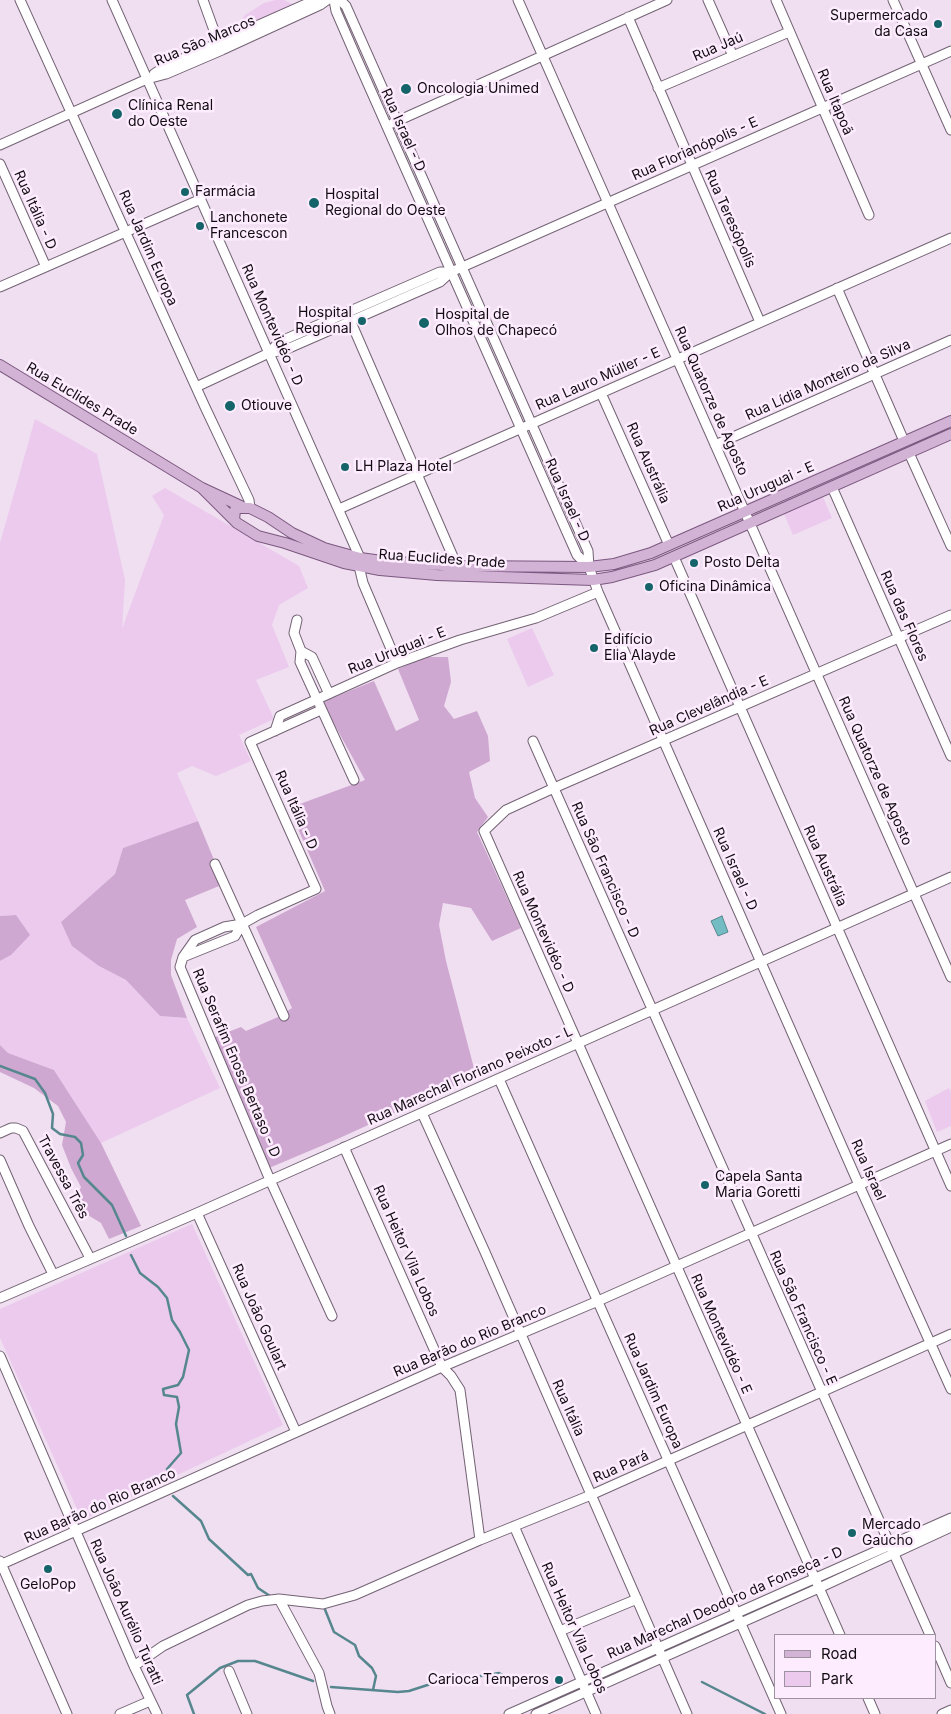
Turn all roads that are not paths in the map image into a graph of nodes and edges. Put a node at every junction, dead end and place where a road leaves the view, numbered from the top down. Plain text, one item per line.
1 (20, 0) edge
2 (112, 0) edge
3 (204, 0) edge
4 (315, 0) edge
5 (327, 0) edge
6 (334, 0) edge
7 (340, 0) edge
8 (518, 0) edge
9 (667, 0) edge
10 (708, 0) edge
11 (776, 0) edge
12 (893, 0) edge
13 (628, 17) junction
14 (278, 20) junction
15 (789, 32) junction
16 (220, 46) junction
17 (951, 50) edge
18 (366, 52) junction
19 (543, 55) junction
20 (734, 56) junction
21 (356, 57) junction
22 (921, 64) junction
23 (147, 79) junction
24 (658, 88) junction
25 (822, 108) junction
26 (71, 113) junction
27 (397, 121) junction
28 (386, 126) junction
29 (951, 130) edge
30 (0, 145) edge
31 (0, 164) edge
32 (692, 165) junction
33 (201, 199) junction
34 (608, 202) junction
35 (869, 215) dead end
36 (125, 232) junction
37 (951, 238) edge
38 (46, 267) junction
39 (462, 267) junction
40 (451, 272) junction
41 (0, 287) edge
42 (837, 288) junction
43 (348, 317) junction
44 (760, 322) junction
45 (951, 340) edge
46 (269, 353) junction
47 (677, 359) junction
48 (0, 365) edge
49 (875, 374) junction
50 (196, 387) junction
51 (601, 393) junction
52 (951, 421) edge
53 (532, 424) junction
54 (521, 428) junction
55 (951, 434) edge
56 (904, 442) junction
57 (715, 445) junction
58 (909, 453) junction
59 (417, 474) junction
60 (832, 487) junction
61 (202, 488) junction
62 (248, 508) junction
63 (338, 509) junction
64 (745, 512) junction
65 (234, 520) junction
66 (273, 521) junction
67 (750, 524) junction
68 (264, 536) junction
69 (669, 545) junction
70 (951, 546) edge
71 (674, 557) junction
72 (360, 562) junction
73 (589, 567) junction
74 (457, 571) junction
75 (593, 580) junction
76 (598, 592) junction
77 (951, 615) edge
78 (297, 620) dead end
79 (898, 638) junction
80 (301, 651) junction
81 (312, 657) junction
82 (300, 662) junction
83 (397, 663) junction
84 (817, 674) junction
85 (329, 694) junction
86 (317, 700) junction
87 (740, 708) junction
88 (321, 710) junction
89 (275, 731) junction
90 (533, 741) dead end
91 (664, 741) junction
92 (951, 756) edge
93 (354, 780) dead end
94 (554, 788) junction
95 (484, 831) joint
96 (215, 864) dead end
97 (951, 877) edge
98 (914, 894) junction
99 (242, 924) junction
100 (837, 928) junction
101 (761, 962) junction
102 (951, 977) edge
103 (652, 1011) junction
104 (284, 1016) dead end
105 (578, 1044) junction
106 (499, 1079) junction
107 (422, 1113) junction
108 (0, 1134) edge
109 (951, 1144) edge
110 (344, 1147) junction
111 (936, 1151) junction
112 (0, 1160) edge
113 (270, 1180) junction
114 (859, 1185) junction
115 (951, 1186) edge
116 (197, 1213) junction
117 (751, 1233) junction
118 (90, 1258) junction
119 (676, 1266) junction
120 (53, 1274) junction
121 (0, 1298) edge
122 (598, 1301) junction
123 (332, 1316) dead end
124 (520, 1334) junction
125 (951, 1334) edge
126 (931, 1344) junction
127 (0, 1356) edge
128 (442, 1367) junction
129 (951, 1389) edge
130 (822, 1392) junction
131 (747, 1425) junction
132 (296, 1432) junction
133 (669, 1460) junction
134 (591, 1495) junction
135 (951, 1518) edge
136 (514, 1526) junction
137 (951, 1527) edge
138 (76, 1532) junction
139 (480, 1540) junction
140 (891, 1549) junction
141 (1, 1564) edge
142 (815, 1578) junction
143 (819, 1588) junction
144 (279, 1599) junction
145 (638, 1599) junction
146 (736, 1613) junction
147 (741, 1623) junction
148 (560, 1632) junction
149 (840, 1634) edge
150 (930, 1634) edge
151 (658, 1648) junction
152 (936, 1648) edge
153 (662, 1658) junction
154 (134, 1666) junction
155 (228, 1672) dead end
156 (582, 1682) junction
157 (951, 1683) edge
158 (587, 1692) junction
159 (774, 1698) edge
160 (774, 1699) edge
161 (868, 1699) edge
162 (150, 1701) junction
163 (951, 1710) edge
164 (67, 1714) edge
165 (120, 1714) edge
166 (157, 1714) edge
167 (247, 1714) edge
168 (330, 1714) edge
169 (509, 1714) edge
170 (536, 1714) edge
171 (596, 1714) edge
172 (687, 1714) edge
173 (781, 1714) edge
174 (875, 1714) edge
175 (942, 1714) edge

1 - 26 street, Rua Jardim Europa
2 - 23 street, Rua Montevidéo - D
3 - 16 street
4 - 14 street, Rua São Marcos
5 - 14 street, Rua São Marcos
6 - 21 street, Rua Israel - D
7 - 18 street, Rua Israel - D
8 - 19 street, Rua Quatorze de Agosto
9 - 13 street
10 - 20 street
11 - 15 street, Rua Itapoã
12 - 22 street
13 - 19 street
13 - 24 street, Rua Teresópolis
14 - 16 street, Rua São Marcos
15 - 20 street, Rua Jaú
15 - 25 street, Rua Itapoã
16 - 23 street, Rua São Marcos
17 - 22 street, Rua Florianópolis - E
18 - 21 street
18 - 27 street, Rua Israel - D
19 - 27 street
19 - 34 street, Rua Quatorze de Agosto
20 - 24 street, Rua Jaú
21 - 28 street, Rua Israel - D
22 - 25 street, Rua Florianópolis - E
22 - 29 street
23 - 26 street, Rua São Marcos
23 - 33 street, Rua Montevidéo - D
24 - 32 street, Rua Teresópolis
25 - 32 street, Rua Florianópolis - E
25 - 35 street, Rua Itapoã
26 - 30 street, Rua São Marcos
26 - 36 street, Rua Jardim Europa
27 - 28 street
27 - 39 street, Rua Israel - D
28 - 40 street, Rua Israel - D
31 - 38 street, Rua Itália - D
32 - 34 street, Rua Florianópolis - E
32 - 44 street, Rua Teresópolis
33 - 36 street
33 - 46 street, Rua Montevidéo - D
34 - 39 street, Rua Florianópolis - E
34 - 47 street, Rua Quatorze de Agosto
36 - 38 street
36 - 50 street, Rua Jardim Europa
37 - 42 street, Rua Lauro Müller - E
38 - 41 street
39 - 40 street, Rua Florianópolis - E
39 - 53 street, Rua Israel - D
40 - 43 street, Rua Florianópolis - E
40 - 54 street, Rua Israel - D
42 - 44 street, Rua Lauro Müller - E
42 - 49 street
43 - 46 street, Rua Florianópolis - E
43 - 59 street
44 - 47 street, Rua Lauro Müller - E
45 - 49 street, Rua Lídia Monteiro da Silva
46 - 50 street, Rua Florianópolis - E
46 - 63 street, Rua Montevidéo - D
47 - 51 street, Rua Lauro Müller - E
47 - 57 street, Rua Quatorze de Agosto
48 - 61 main road, Rua Euclides Prade
49 - 56 street
49 - 57 street, Rua Lídia Monteiro da Silva
50 - 62 street, Rua Jardim Europa
51 - 53 street, Rua Lauro Müller - E
51 - 69 street, Rua Austrália
52 - 56 main road, Rua Uruguai - E
53 - 54 street, Rua Lauro Müller - E
53 - 73 street, Rua Israel - D
54 - 59 street, Rua Lauro Müller - E
54 - 73 street, Rua Israel - D
55 - 58 main road, Rua Uruguai - E
56 - 64 main road, Rua Uruguai - E
57 - 64 street, Rua Quatorze de Agosto
58 - 60 main road, Rua Uruguai - E
58 - 70 street
59 - 63 street, Rua Lauro Müller - E
59 - 74 street
60 - 67 main road, Rua Uruguai - E
60 - 79 street, Rua das Flores
61 - 62 main road, Rua Euclides Prade
61 - 65 main road, Rua Euclides Prade
62 - 65 main road
62 - 66 main road, Rua Euclides Prade
63 - 72 street, Rua Montevidéo - D
64 - 67 street, Rua Quatorze de Agosto
64 - 69 main road, Rua Uruguai - E
65 - 68 main road, Rua Euclides Prade
66 - 68 main road
66 - 72 main road, Rua Euclides Prade
67 - 71 main road, Rua Uruguai - E
67 - 84 street, Rua Quatorze de Agosto
68 - 72 main road, Rua Euclides Prade
69 - 73 main road, Rua Uruguai - E
71 - 75 main road, Rua Uruguai - E
71 - 87 street, Rua Austrália
72 - 74 main road, Rua Euclides Prade
72 - 83 street, Rua Montevidéo - D
73 - 74 main road, Rua Euclides Prade
73 - 75 street, Rua Israel - D
74 - 75 main road, Rua Euclides Prade
75 - 76 street, Rua Israel - D
76 - 83 street, Rua Uruguai - E
76 - 91 street, Rua Israel - D
77 - 79 street, Rua Clevelândia - E
78 - 80 street
79 - 84 street, Rua Clevelândia - E
79 - 92 street, Rua das Flores
80 - 81 street
80 - 82 street
81 - 82 street
81 - 85 street
82 - 86 street
83 - 85 street, Rua Uruguai - E
84 - 87 street, Rua Clevelândia - E
84 - 98 street, Rua Quatorze de Agosto
85 - 86 street, Rua Uruguai - E
86 - 88 street
86 - 89 street, Rua Uruguai - E
87 - 91 street, Rua Clevelândia - E
87 - 100 street, Rua Austrália
88 - 89 street
88 - 93 street
89 - 99 street, Rua Itália - D
90 - 94 street, Rua São Francisco - D
91 - 94 street, Rua Clevelândia - E
91 - 101 street, Rua Israel - D
94 - 95 street, Rua Clevelândia - E
94 - 103 street, Rua São Francisco - D
95 - 105 street, Rua Montevidéo - D
96 - 99 street
97 - 98 street, Rua Marechal Floriano Peixoto - L
98 - 100 street, Rua Marechal Floriano Peixoto - L
98 - 102 street, Rua Quatorze de Agosto
99 - 104 street
99 - 113 street, Rua Serafim Enoss Bertaso - D
100 - 101 street, Rua Marechal Floriano Peixoto - L
100 - 111 street, Rua Austrália
101 - 103 street, Rua Marechal Floriano Peixoto - L
101 - 114 street, Rua Israel
103 - 105 street, Rua Marechal Floriano Peixoto - L
103 - 117 street, Rua São Francisco - E
105 - 106 street, Rua Marechal Floriano Peixoto - L
105 - 119 street, Rua Montevidéo - E
106 - 107 street, Rua Marechal Floriano Peixoto - L
106 - 122 street, Rua Jardim Europa
107 - 110 street, Rua Marechal Floriano Peixoto - L
107 - 124 street, Rua Itália
108 - 118 street, Travessa Três
109 - 111 street, Rua Barão do Rio Branco
110 - 113 street, Rua Marechal Floriano Peixoto - L
110 - 128 street, Rua Heitor Vila Lobos
111 - 114 street, Rua Barão do Rio Branco
111 - 115 street, Rua Austrália
112 - 120 street
113 - 116 street, Rua Marechal Floriano Peixoto - L
113 - 123 street, Rua Serafim Enoss Bertaso - D
114 - 117 street, Rua Barão do Rio Branco
114 - 126 street, Rua Israel
116 - 118 street, Rua Marechal Floriano Peixoto - L
116 - 132 street, Rua João Goulart
117 - 119 street, Rua Barão do Rio Branco
117 - 130 street, Rua São Francisco - E
118 - 120 street, Rua Marechal Floriano Peixoto - L
119 - 122 street, Rua Barão do Rio Branco
119 - 131 street, Rua Montevidéo - E
120 - 121 street, Rua Marechal Floriano Peixoto - L
122 - 124 street, Rua Barão do Rio Branco
122 - 133 street, Rua Jardim Europa
124 - 128 street, Rua Barão do Rio Branco
124 - 134 street, Rua Itália
125 - 126 street, Rua Pará
126 - 129 street, Rua Israel
126 - 130 street, Rua Pará
127 - 138 street, Rua João Aurélio Turatti
128 - 132 street, Rua Barão do Rio Branco
128 - 139 street, Rua Heitor Vila Lobos
130 - 131 street, Rua Pará
130 - 140 street, Rua São Francisco - E
131 - 133 street, Rua Pará
131 - 142 street, Rua Montevidéo - E
132 - 138 street, Rua Barão do Rio Branco
133 - 134 street, Rua Pará
133 - 146 street, Rua Jardim Europa
134 - 136 street, Rua Pará
134 - 145 street, Rua Itália
135 - 140 street, Rua Marechal Deodoro da Fonseca - D
136 - 139 street, Rua Pará
136 - 148 street, Rua Heitor Vila Lobos
137 - 140 street, Rua Marechal Deodoro da Fonseca - D
138 - 141 street, Rua Barão do Rio Branco
138 - 154 street, Rua João Aurélio Turatti
139 - 144 street, Rua Pará
140 - 142 street, Rua Marechal Deodoro da Fonseca - D
140 - 143 street, Rua Marechal Deodoro da Fonseca - D
140 - 150 street, Rua São Francisco - E
141 - 164 street
142 - 143 street, Rua Montevidéo - E
142 - 146 street, Rua Marechal Deodoro da Fonseca - D
143 - 147 street, Rua Marechal Deodoro da Fonseca - D
143 - 149 street, Rua Montevidéo - E
144 - 154 street, Rua Pará
144 - 168 street
145 - 148 street
145 - 151 street, Rua Itália
146 - 147 street, Rua Jardim Europa
146 - 151 street, Rua Marechal Deodoro da Fonseca - D
147 - 153 street, Rua Marechal Deodoro da Fonseca - D
147 - 159 street, Rua Jardim Europa
148 - 156 street, Rua Heitor Vila Lobos
151 - 153 street, Rua Itália
151 - 156 street, Rua Marechal Deodoro da Fonseca - D
152 - 157 street
153 - 158 street, Rua Marechal Deodoro da Fonseca - D
153 - 172 street, Rua Itália
154 - 162 street, Rua João Aurélio Turatti
155 - 167 street
156 - 158 street, Rua Heitor Vila Lobos
156 - 169 street, Rua Marechal Deodoro da Fonseca - D
158 - 170 street, Rua Marechal Deodoro da Fonseca - D
158 - 171 street, Rua Heitor Vila Lobos
160 - 173 street, Rua Jardim Europa
161 - 174 street
162 - 165 street
162 - 166 street, Rua João Aurélio Turatti
163 - 175 street

